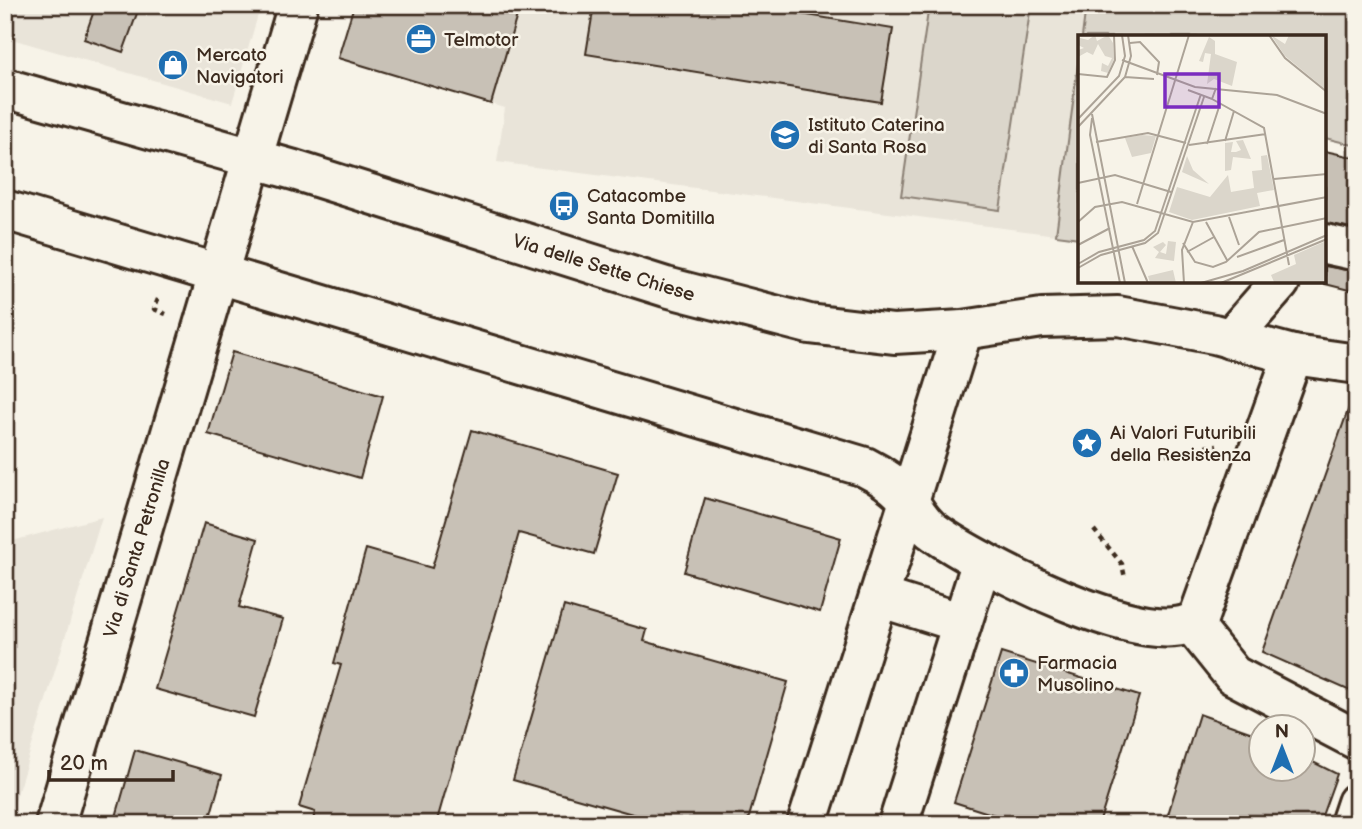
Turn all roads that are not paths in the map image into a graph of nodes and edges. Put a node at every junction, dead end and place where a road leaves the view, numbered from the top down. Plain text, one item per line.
1 (298, 5) edge
2 (5, 88) edge
3 (253, 159) junction
4 (5, 210) edge
5 (1327, 244) edge
6 (1357, 251) edge
7 (219, 273) junction
8 (1278, 284) edge
9 (963, 330) junction
10 (1230, 339) junction
11 (1293, 355) junction
12 (1357, 364) edge
13 (910, 503) junction
14 (982, 561) junction
15 (879, 597) junction
16 (962, 623) junction
17 (1192, 624) junction
18 (1357, 740) edge
19 (1357, 803) edge
20 (55, 824) edge
21 (807, 824) edge
22 (898, 824) edge
23 (1350, 824) edge

1 - 3 main road
2 - 3 main road, Via delle Sette Chiese
3 - 7 main road
3 - 9 main road, Via delle Sette Chiese
4 - 7 main road
5 - 6 main road
7 - 13 main road
7 - 20 main road, Via di Santa Petronilla
8 - 10 main road
9 - 10 main road, Via delle Sette Chiese
9 - 13 main road
10 - 11 main road, Via delle Sette Chiese
11 - 12 main road
11 - 17 main road
13 - 14 main road
13 - 15 main road
14 - 16 main road
14 - 17 main road
15 - 16 main road
15 - 21 main road
16 - 22 main road
17 - 18 main road
19 - 23 main road

